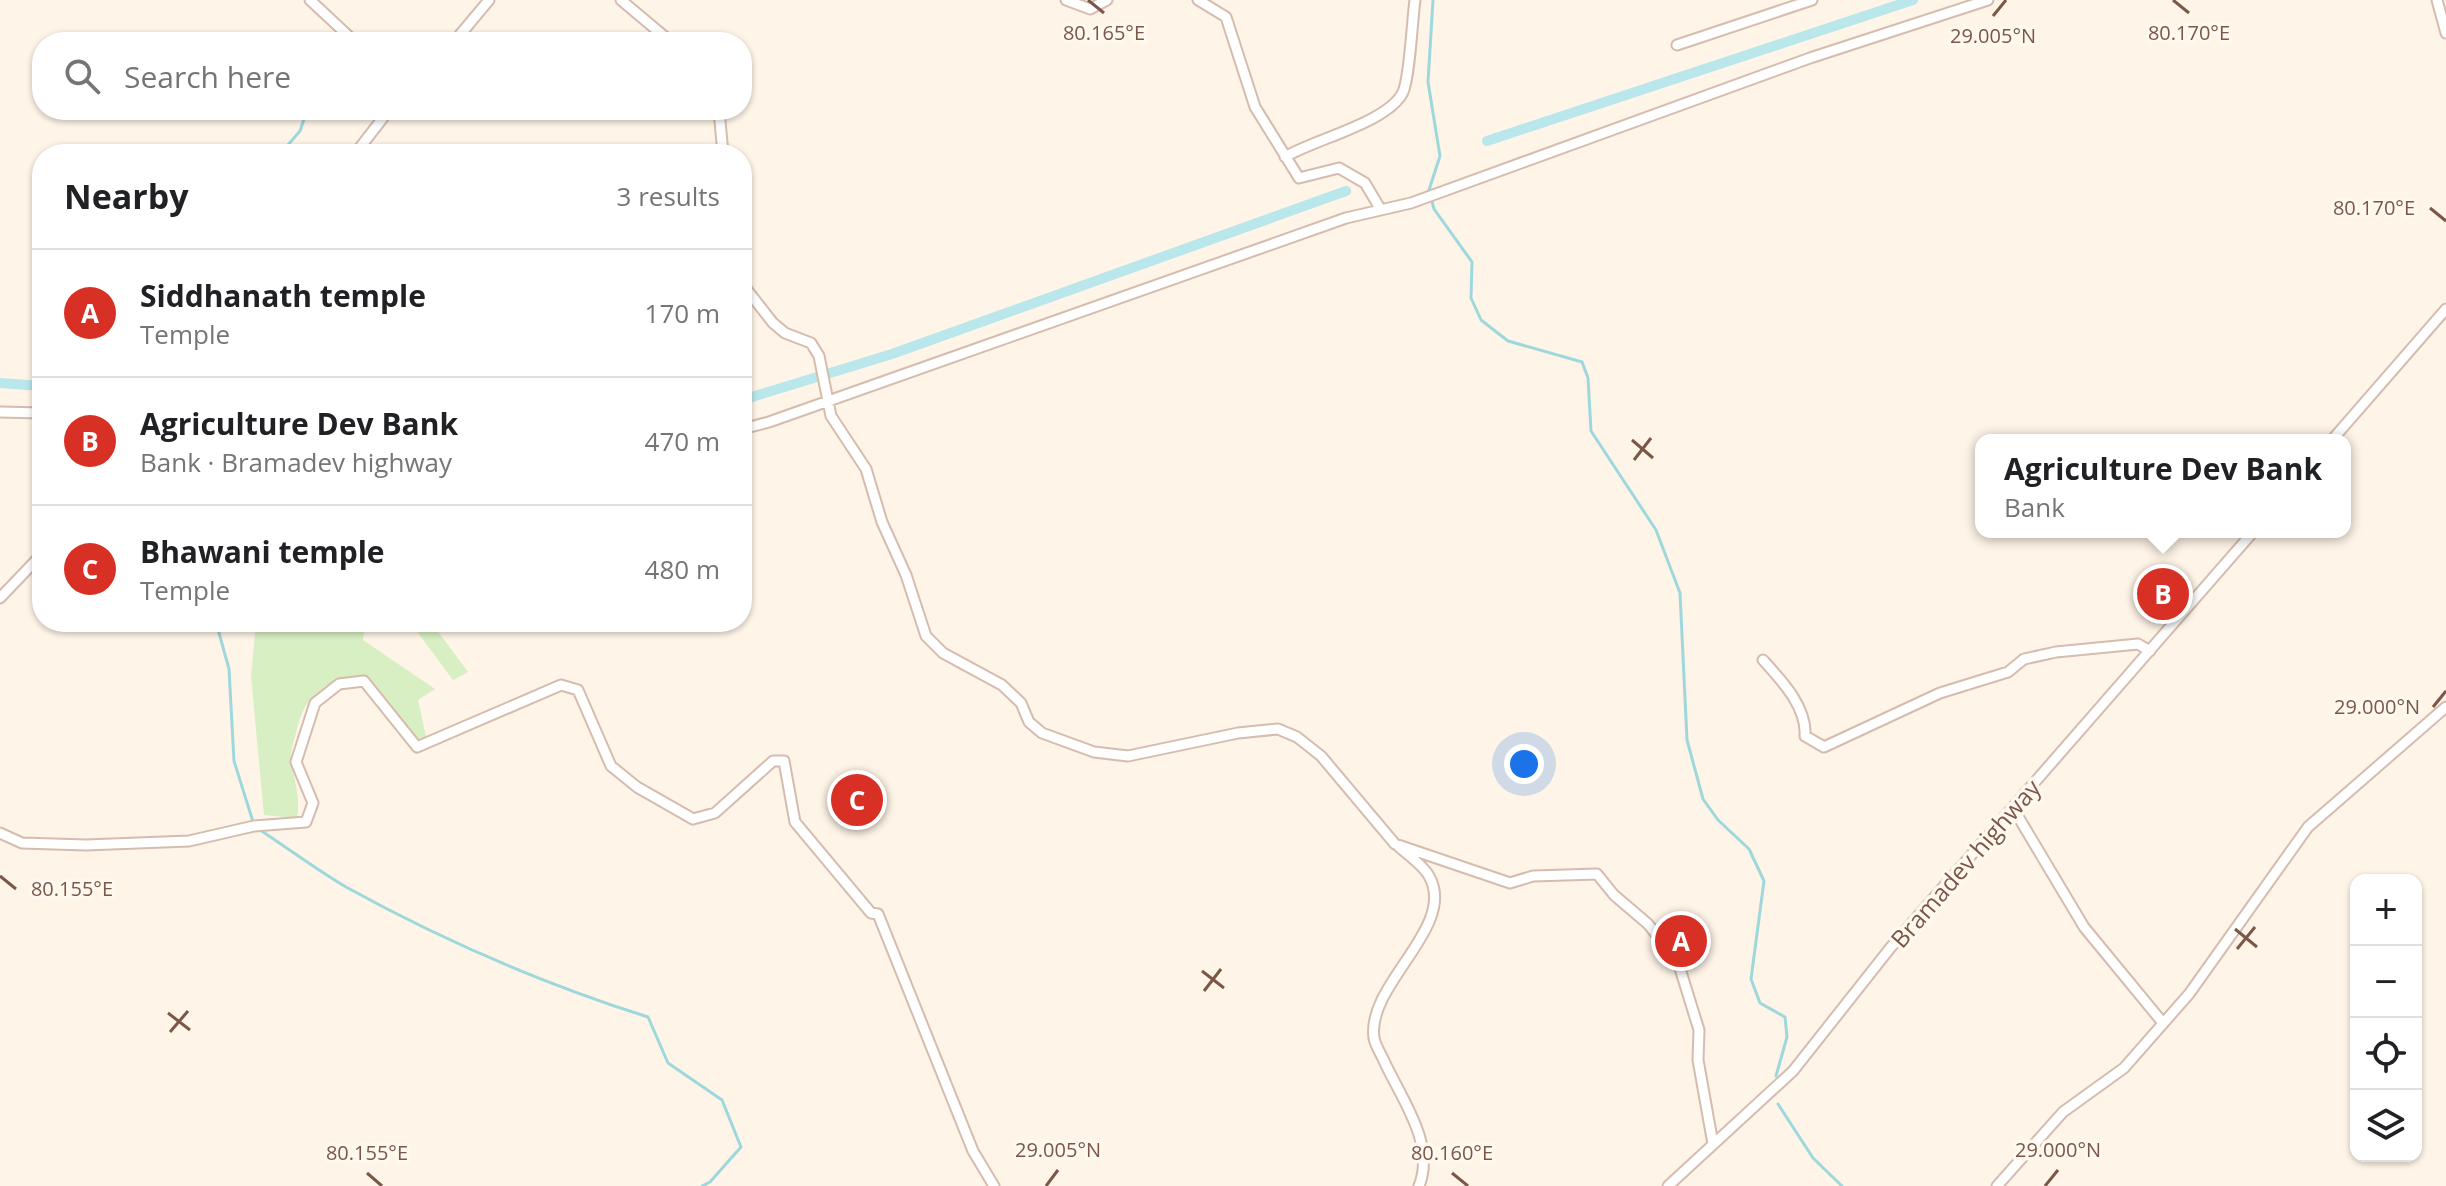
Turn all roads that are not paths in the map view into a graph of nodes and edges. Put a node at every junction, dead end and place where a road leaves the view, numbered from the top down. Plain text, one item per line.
1 (310, 0) edge
2 (489, 0) edge
3 (621, 0) edge
4 (1066, 0) edge
5 (1107, 0) edge
6 (1198, 0) edge
7 (1415, 0) edge
8 (1812, 0) edge
9 (1988, 0) edge
10 (2437, 0) edge
11 (344, 32) edge
12 (462, 32) edge
13 (659, 32) edge
14 (2446, 33) edge
15 (1677, 45) dead end
16 (381, 120) edge
17 (720, 120) edge
18 (363, 144) edge
19 (722, 144) edge
20 (1285, 157) junction
21 (1381, 210) junction
22 (752, 296) edge
23 (2446, 309) edge
24 (829, 399) junction
25 (0, 412) edge
26 (32, 413) edge
27 (752, 426) edge
28 (2337, 434) edge
29 (2248, 538) edge
30 (32, 564) edge
31 (0, 598) edge
32 (2150, 651) junction
33 (1763, 660) dead end
34 (2446, 707) edge
35 (2013, 808) junction
36 (0, 833) edge
37 (1395, 844) junction
38 (2163, 1023) junction
39 (1713, 1144) junction
40 (994, 1186) edge
41 (1419, 1186) edge
42 (1668, 1186) edge
43 (1997, 1186) edge

1 - 11 street
2 - 12 street
3 - 13 street
4 - 5 street
6 - 20 street
7 - 20 street
8 - 15 street
9 - 21 street
10 - 14 street
16 - 18 street
17 - 19 street
20 - 21 street
21 - 24 street
22 - 24 street
23 - 28 street
24 - 27 street
24 - 37 street
25 - 26 street
29 - 32 street, Bramadev highway
30 - 31 street
32 - 33 street
32 - 35 street, Bramadev highway
34 - 38 street
35 - 38 street
35 - 39 street, Bramadev highway
36 - 40 street
37 - 39 street
37 - 41 street
38 - 43 street
39 - 42 street, Bramadev highway

